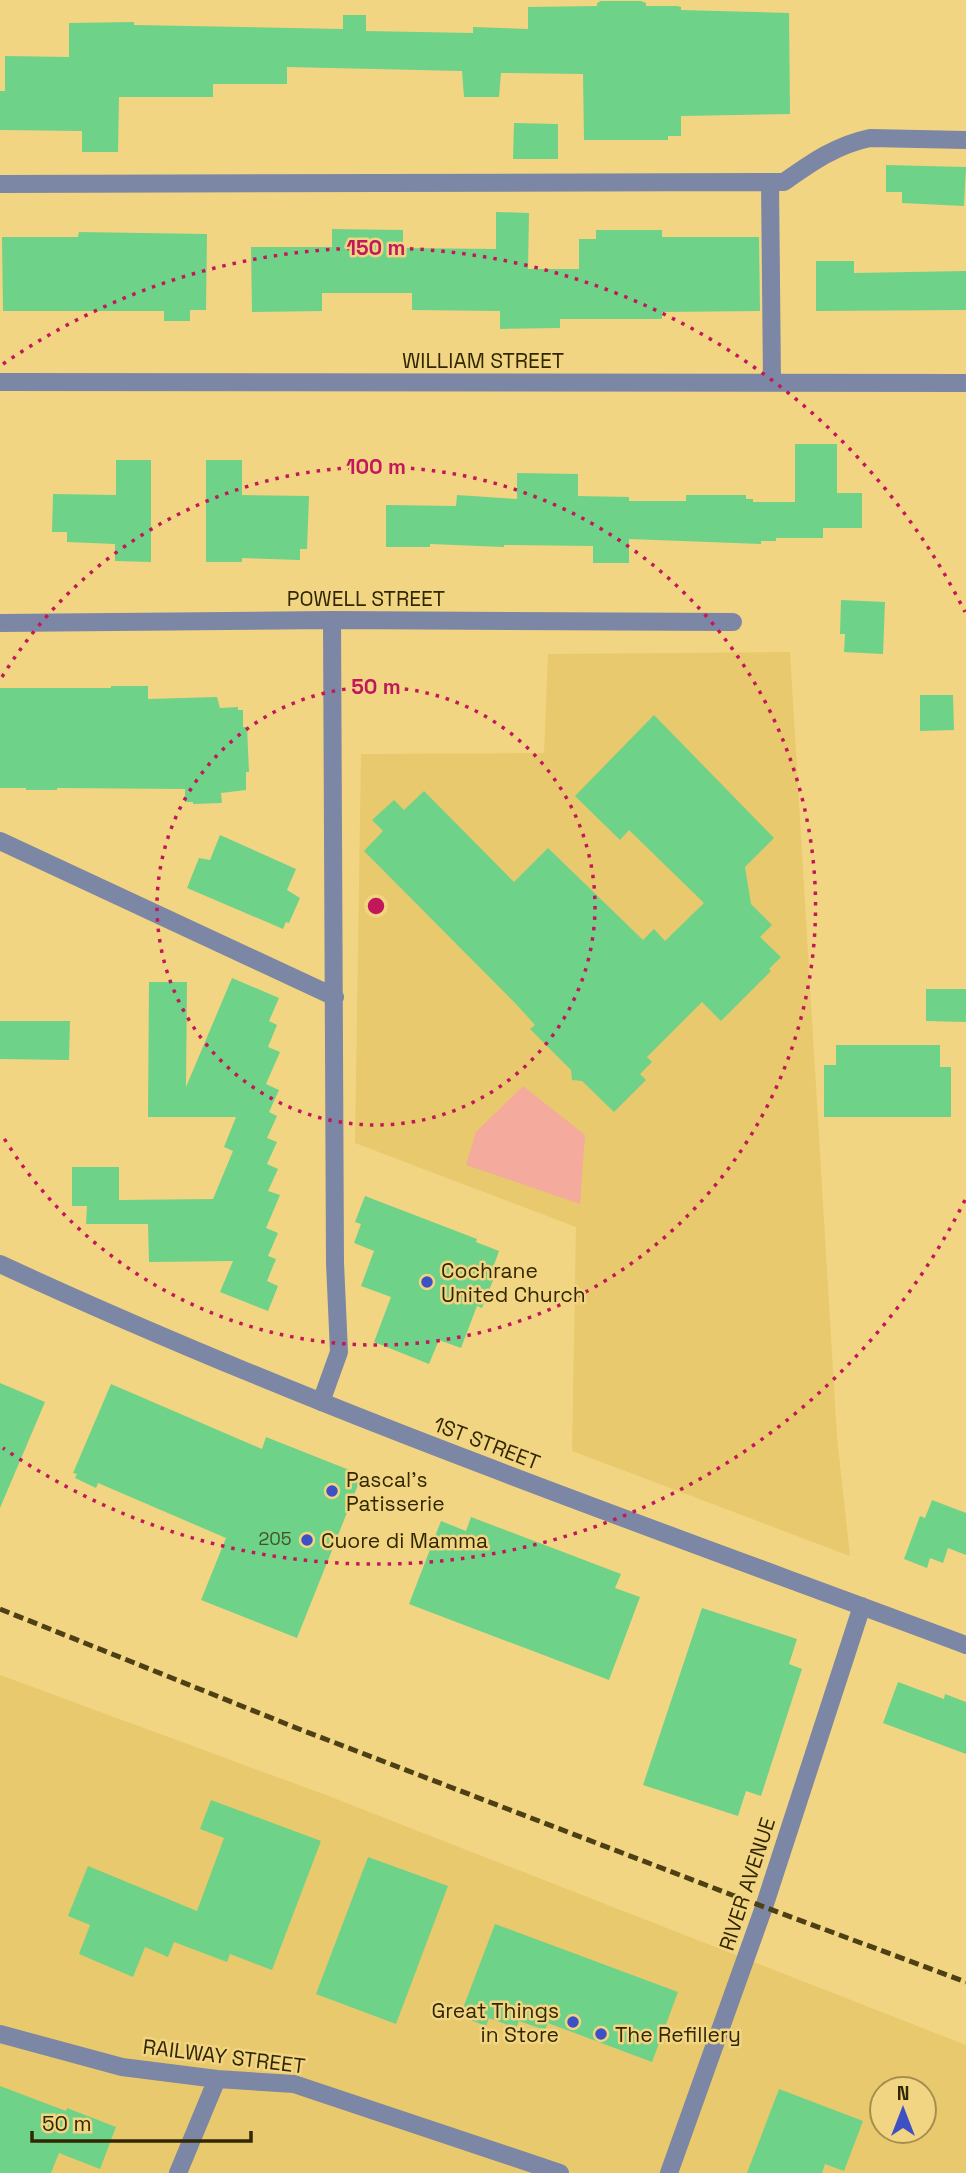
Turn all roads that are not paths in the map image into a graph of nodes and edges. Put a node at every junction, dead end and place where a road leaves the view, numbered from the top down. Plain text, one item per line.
1 (966, 140) edge
2 (770, 182) junction
3 (0, 184) edge
4 (0, 382) edge
5 (772, 382) junction
6 (966, 383) edge
7 (332, 620) junction
8 (733, 622) dead end
9 (0, 624) edge
10 (0, 841) edge
11 (335, 997) junction
12 (0, 1264) edge
13 (321, 1402) junction
14 (862, 1606) junction
15 (966, 1645) edge
16 (0, 2034) edge
17 (217, 2079) junction
18 (178, 2173) edge
19 (560, 2173) edge
20 (669, 2173) edge

1 - 2 street
2 - 3 street
2 - 5 street
4 - 5 street, WILLIAM STREET
5 - 6 street, WILLIAM STREET
7 - 8 street, POWELL STREET
7 - 9 street, POWELL STREET
7 - 11 street
10 - 11 street
11 - 13 street
12 - 13 street, 1ST STREET
13 - 14 street, 1ST STREET
14 - 15 street, 1ST STREET
14 - 20 street, RIVER AVENUE
16 - 17 street, RAILWAY STREET
17 - 18 street
17 - 19 street, RAILWAY STREET

